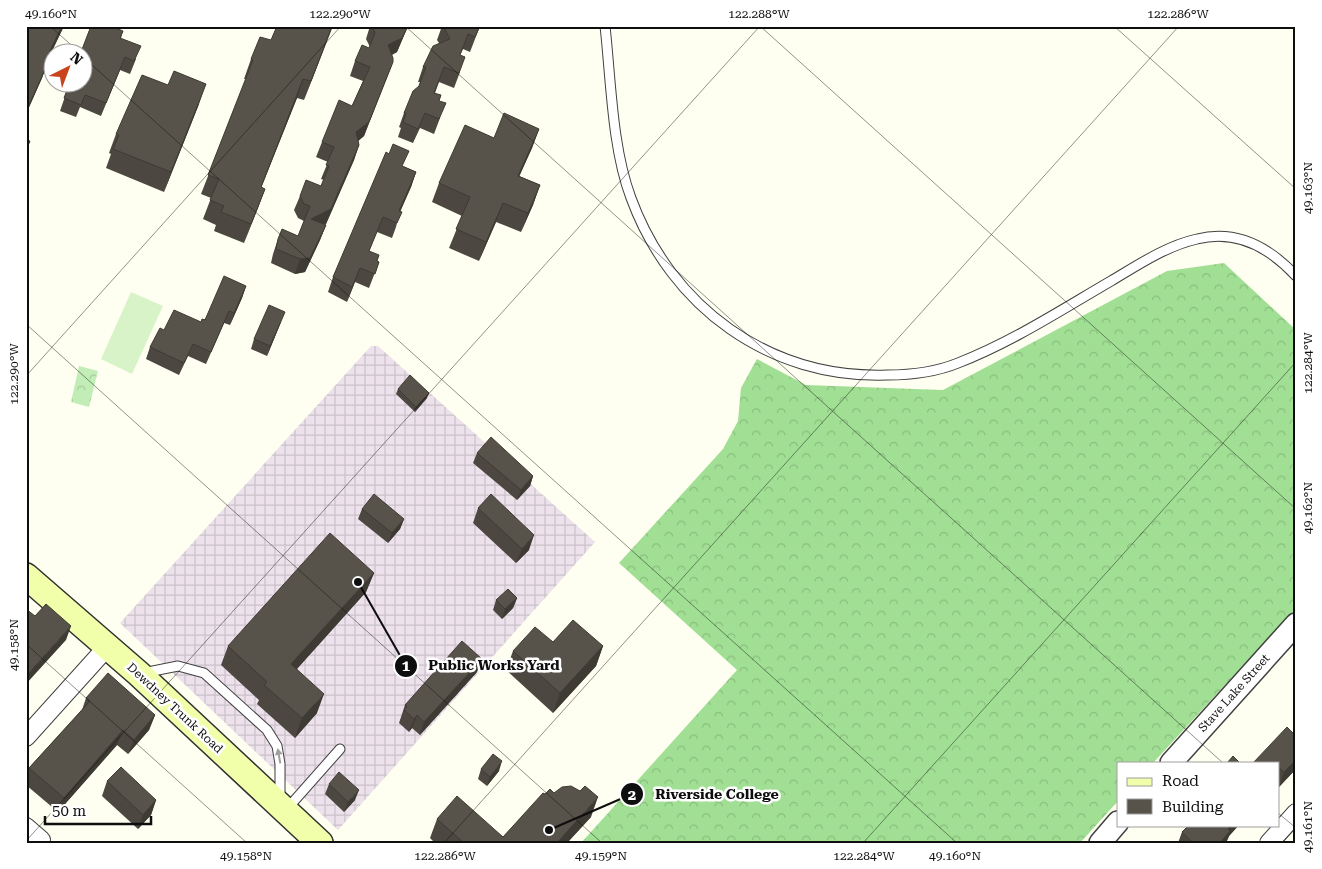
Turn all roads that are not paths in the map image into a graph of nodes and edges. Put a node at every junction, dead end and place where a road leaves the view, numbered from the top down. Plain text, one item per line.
1 (605, 26) edge
2 (1296, 276) edge
3 (26, 576) edge
4 (1296, 624) edge
5 (108, 646) junction
6 (139, 674) junction
7 (26, 737) edge
8 (340, 749) dead end
9 (1172, 762) edge
10 (283, 808) junction
11 (1296, 813) edge
12 (1117, 823) edge
13 (26, 827) edge
14 (41, 840) dead end
15 (320, 843) edge
16 (1100, 843) edge
17 (1269, 843) edge

1 - 2 lane
3 - 5 main road, Dewdney Trunk Road
4 - 9 street, Stave Lake Street
5 - 6 main road, Dewdney Trunk Road
5 - 7 street
6 - 10 main road, Dewdney Trunk Road
10 -> 6 lane
8 - 10 lane
10 - 15 main road, Dewdney Trunk Road
11 - 17 street
12 - 16 street
13 - 14 street

